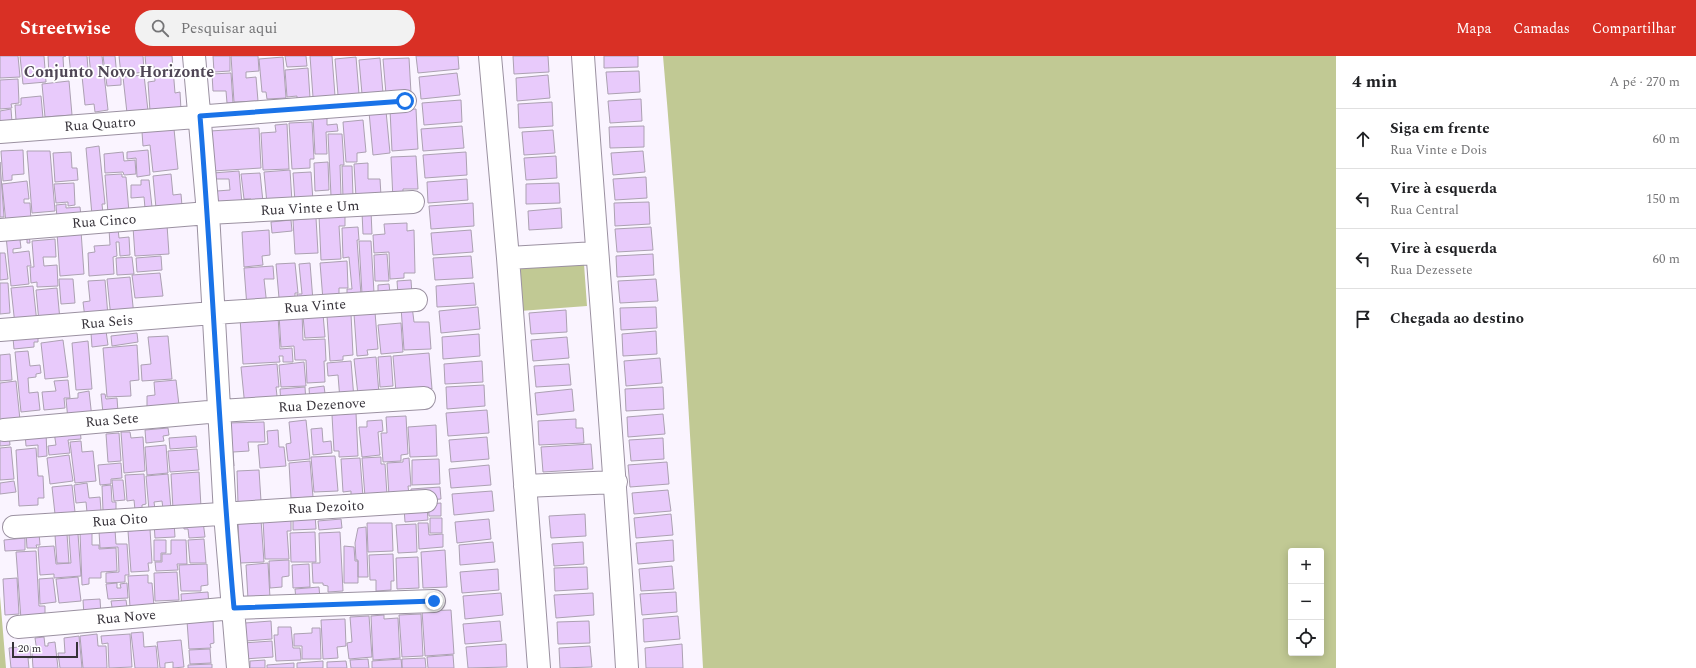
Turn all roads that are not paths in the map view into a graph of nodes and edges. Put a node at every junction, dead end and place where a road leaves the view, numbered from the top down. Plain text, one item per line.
1 (194, 56) edge
2 (490, 56) edge
3 (582, 56) edge
4 (405, 101) dead end
5 (200, 116) junction
6 (0, 132) edge
7 (413, 202) dead end
8 (208, 213) junction
9 (0, 230) edge
10 (596, 253) junction
11 (508, 258) junction
12 (416, 300) dead end
13 (213, 313) junction
14 (0, 330) edge
15 (424, 398) dead end
16 (220, 411) junction
17 (4, 430) dead end
18 (616, 482) junction
19 (525, 486) junction
20 (426, 501) dead end
21 (225, 514) junction
22 (14, 527) dead end
23 (434, 601) dead end
24 (234, 608) junction
25 (18, 627) dead end
26 (238, 668) edge
27 (539, 668) edge
28 (627, 668) edge

1 - 5 street
2 - 11 street
3 - 10 street
4 - 5 street, Rua Quatro
5 - 6 street, Rua Quatro
5 - 8 street
7 - 8 street, Rua Vinte e Um
8 - 9 street, Rua Cinco
8 - 13 street
10 - 11 street
10 - 18 street
11 - 19 street
12 - 13 street, Rua Vinte
13 - 14 street, Rua Seis
13 - 16 street
15 - 16 street, Rua Dezenove
16 - 17 street, Rua Sete
16 - 21 street
18 - 19 street
18 - 28 street
19 - 27 street
20 - 21 street, Rua Dezoito
21 - 22 street, Rua Oito
21 - 24 street
23 - 24 street, Rua Nove
24 - 25 street, Rua Nove
24 - 26 street

